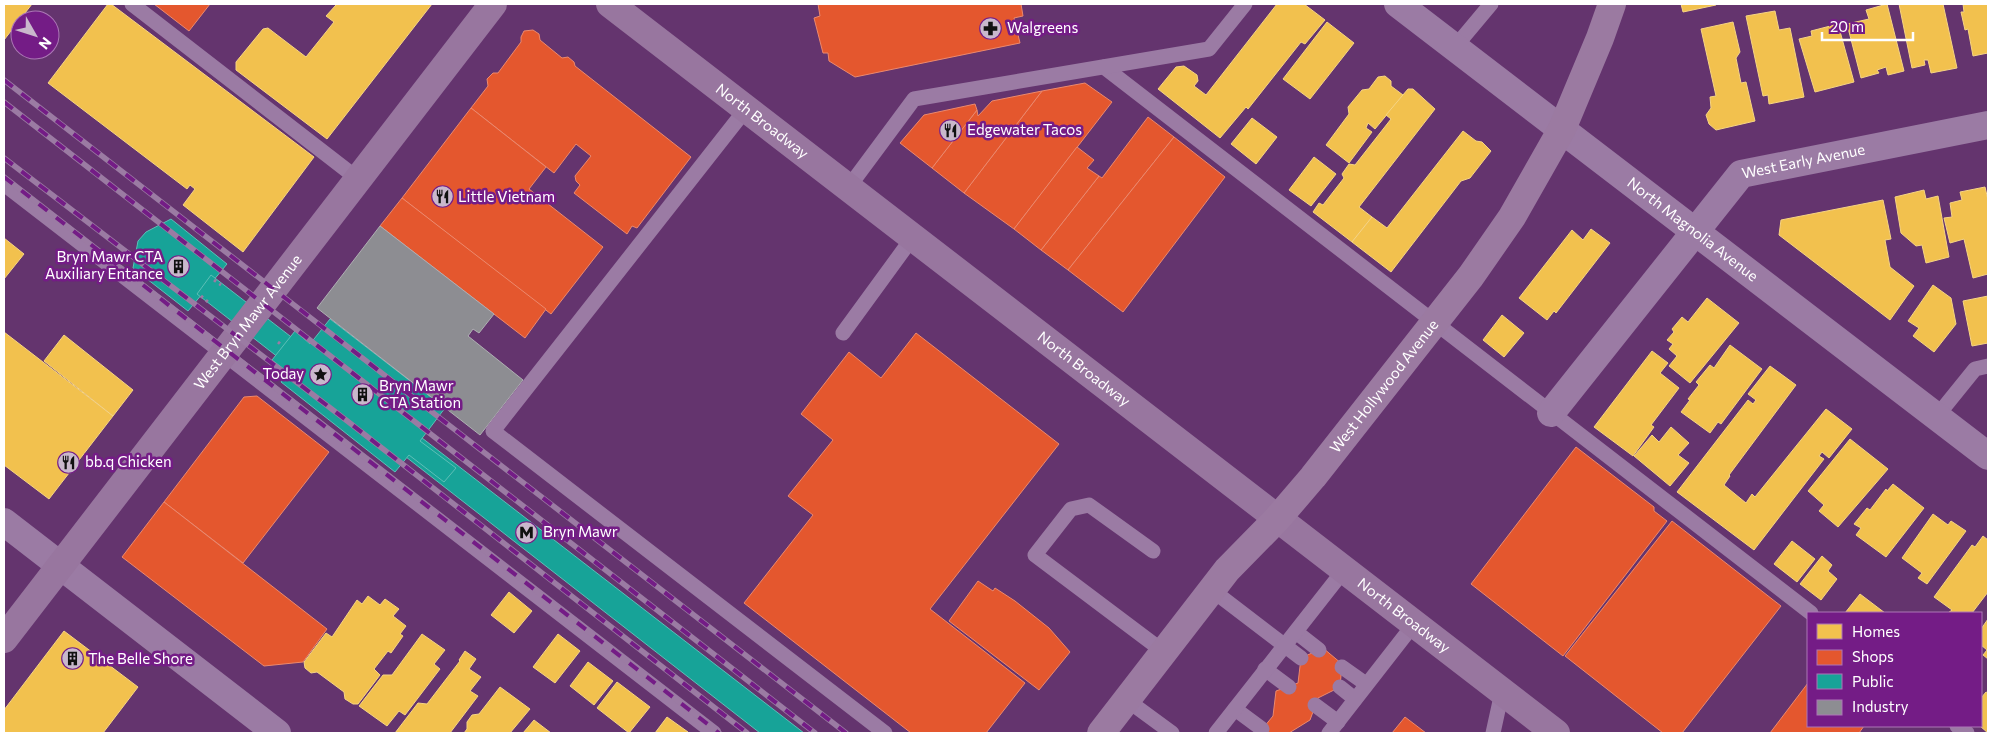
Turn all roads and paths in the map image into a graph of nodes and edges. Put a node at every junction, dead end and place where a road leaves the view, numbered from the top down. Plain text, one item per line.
1 (132, 4) edge
2 (493, 4) edge
3 (610, 4) edge
4 (1245, 4) edge
5 (1398, 4) edge
6 (1491, 4) edge
7 (1612, 4) edge
8 (1455, 47) junction
9 (1104, 68) junction
10 (746, 109) junction
11 (1988, 125) edge
12 (1562, 129) junction
13 (358, 179) junction
14 (4, 184) edge
15 (848, 188) junction
16 (1695, 231) junction
17 (913, 237) junction
18 (214, 280) dead end
19 (221, 286) dead end
20 (201, 296) dead end
21 (208, 302) dead end
22 (1436, 323) junction
23 (843, 333) dead end
24 (278, 342) dead end
25 (283, 346) dead end
26 (223, 354) junction
27 (1988, 366) edge
28 (1551, 413) junction
29 (1937, 416) junction
30 (1988, 456) edge
31 (1277, 519) junction
32 (4, 522) edge
33 (1153, 551) dead end
34 (60, 566) junction
35 (1344, 570) junction
36 (1212, 590) junction
37 (1810, 612) edge
38 (1414, 624) junction
39 (1296, 632) junction
40 (4, 639) edge
41 (1284, 645) junction
42 (1319, 650) dead end
43 (1164, 652) junction
44 (1300, 658) dead end
45 (1342, 667) dead end
46 (1265, 669) junction
47 (1366, 684) junction
48 (1289, 687) dead end
49 (1340, 687) dead end
50 (1502, 692) junction
51 (1355, 699) junction
52 (1127, 700) junction
53 (1315, 706) dead end
54 (1235, 709) junction
55 (1334, 728) edge
56 (1262, 729) dead end
57 (277, 733) edge
58 (714, 733) edge
59 (885, 733) edge
60 (1101, 733) edge
61 (1172, 733) edge
62 (1216, 733) edge
63 (1493, 733) edge
64 (1556, 733) edge

1 - 13 lane
2 - 13 main road, West Bryn Mawr Avenue
3 - 10 main road, North Broadway
4 - 9 lane
5 - 8 street, North Magnolia Avenue
6 - 8 lane
7 - 12 main road, West Hollywood Avenue
8 - 12 street, North Magnolia Avenue
9 - 15 lane
9 - 22 lane
10 - 15 main road, North Broadway
10 - 59 lane
11 - 16 street, West Early Avenue
12 - 16 street, North Magnolia Avenue
12 - 22 main road, West Hollywood Avenue
13 - 26 main road, West Bryn Mawr Avenue
14 - 26 lane
15 - 17 main road, North Broadway
16 - 28 street, West Early Avenue
16 - 29 street, North Magnolia Avenue
17 - 23 lane
17 - 31 main road, North Broadway
18 - 19 path
20 - 21 path
22 - 28 lane
22 - 31 main road, West Hollywood Avenue
24 - 25 path
26 - 34 main road, West Bryn Mawr Avenue
26 - 58 lane
27 - 29 lane
28 - 37 lane
29 - 30 street, North Magnolia Avenue
31 - 35 main road, North Broadway
31 - 36 main road, West Hollywood Avenue
32 - 34 street
33 - 43 lane
34 - 40 main road, West Bryn Mawr Avenue
34 - 57 street
35 - 38 main road, North Broadway
35 - 39 lane
36 - 41 lane
36 - 43 main road, West Hollywood Avenue
38 - 47 lane
38 - 50 main road, North Broadway
39 - 41 lane
39 - 42 lane
41 - 44 lane
41 - 46 lane
43 - 52 main road, West Hollywood Avenue
45 - 47 lane
46 - 48 lane
46 - 54 lane
47 - 51 lane
49 - 51 lane
50 - 63 lane
50 - 64 main road, North Broadway
51 - 55 lane
52 - 60 main road, West Hollywood Avenue
52 - 61 lane
53 - 55 lane
54 - 56 lane
54 - 62 lane

